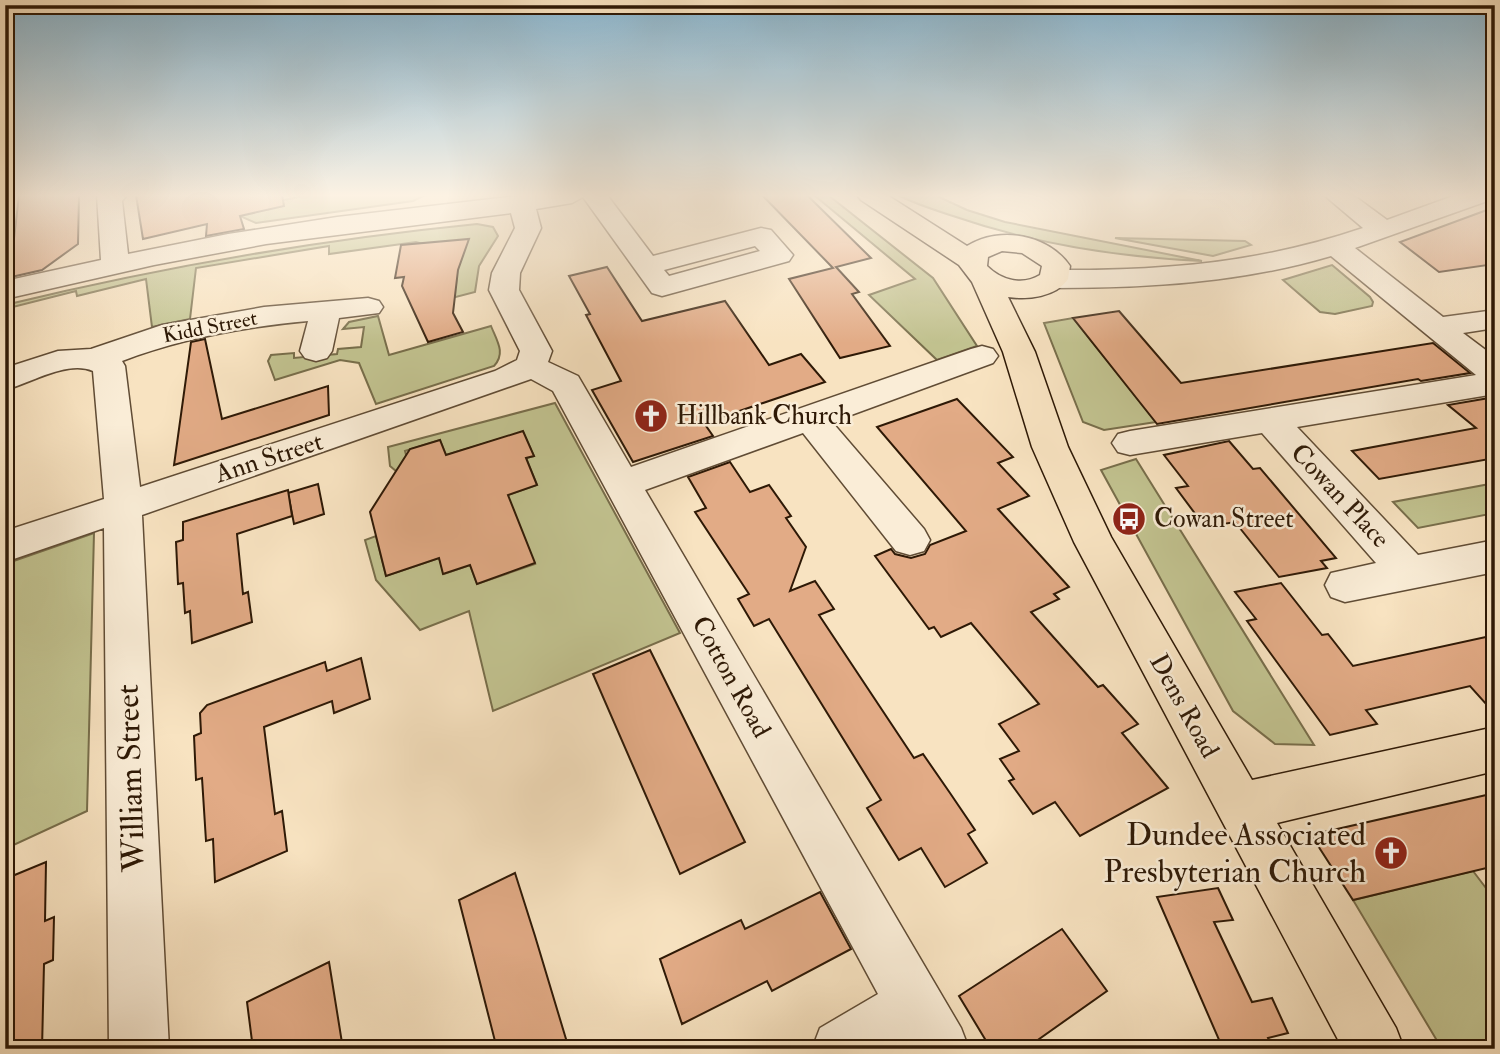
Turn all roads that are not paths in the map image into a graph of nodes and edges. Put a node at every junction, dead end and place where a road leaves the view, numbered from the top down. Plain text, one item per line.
1 (113, 244) edge
2 (222, 244) edge
3 (520, 244) edge
4 (630, 244) edge
5 (941, 244) edge
6 (997, 244) edge
7 (1009, 244) edge
8 (1334, 245) joint
9 (1035, 248) junction
10 (115, 264) junction
11 (646, 266) dead end
12 (978, 270) junction
13 (1224, 271) junction
14 (1054, 279) junction
15 (1026, 289) junction
16 (5, 290) edge
17 (368, 307) dead end
18 (326, 311) junction
19 (1495, 319) edge
20 (1436, 327) junction
21 (316, 351) dead end
22 (1000, 354) junction
23 (98, 358) junction
24 (531, 366) junction
25 (1495, 374) edge
26 (5, 379) edge
27 (1495, 383) edge
28 (810, 418) junction
29 (1270, 420) junction
30 (1130, 443) dead end
31 (623, 484) junction
32 (123, 507) junction
33 (910, 540) dead end
34 (5, 547) edge
35 (1495, 556) edge
36 (1410, 573) junction
37 (1345, 585) dead end
38 (1495, 749) edge
39 (1242, 807) junction
40 (927, 1027) edge
41 (139, 1049) edge
42 (841, 1049) edge
43 (1375, 1049) edge

1 - 10 street
2 - 10 street
3 - 24 street
4 - 11 street
5 - 12 main road
6 - 12 main road
7 - 9 main road
8 - 13 street
8 - 20 street
9 - 13 street
9 - 14 main road
10 - 16 street
12 - 15 main road
12 - 22 main road, Dens Road
13 - 14 street
14 - 15 main road
15 - 22 main road, Dens Road
17 - 18 street, Kidd Street
18 - 21 street
18 - 23 street, Kidd Street
19 - 20 street
20 - 25 street
22 - 28 street
22 - 39 main road, Dens Road
23 - 26 street, Kidd Street
23 - 32 street, William Street
24 - 31 street, Cotton Road
24 - 32 street, Ann Street
27 - 29 street
28 - 31 street
28 - 33 street
29 - 30 street
29 - 36 street, Cowan Place
31 - 40 street, Cotton Road
32 - 34 street, Ann Street
32 - 41 street, William Street
35 - 36 street, Cowan Place
36 - 37 street, Cowan Place
38 - 39 main road
39 - 43 main road, Dens Road
40 - 42 street, Cotton Road

